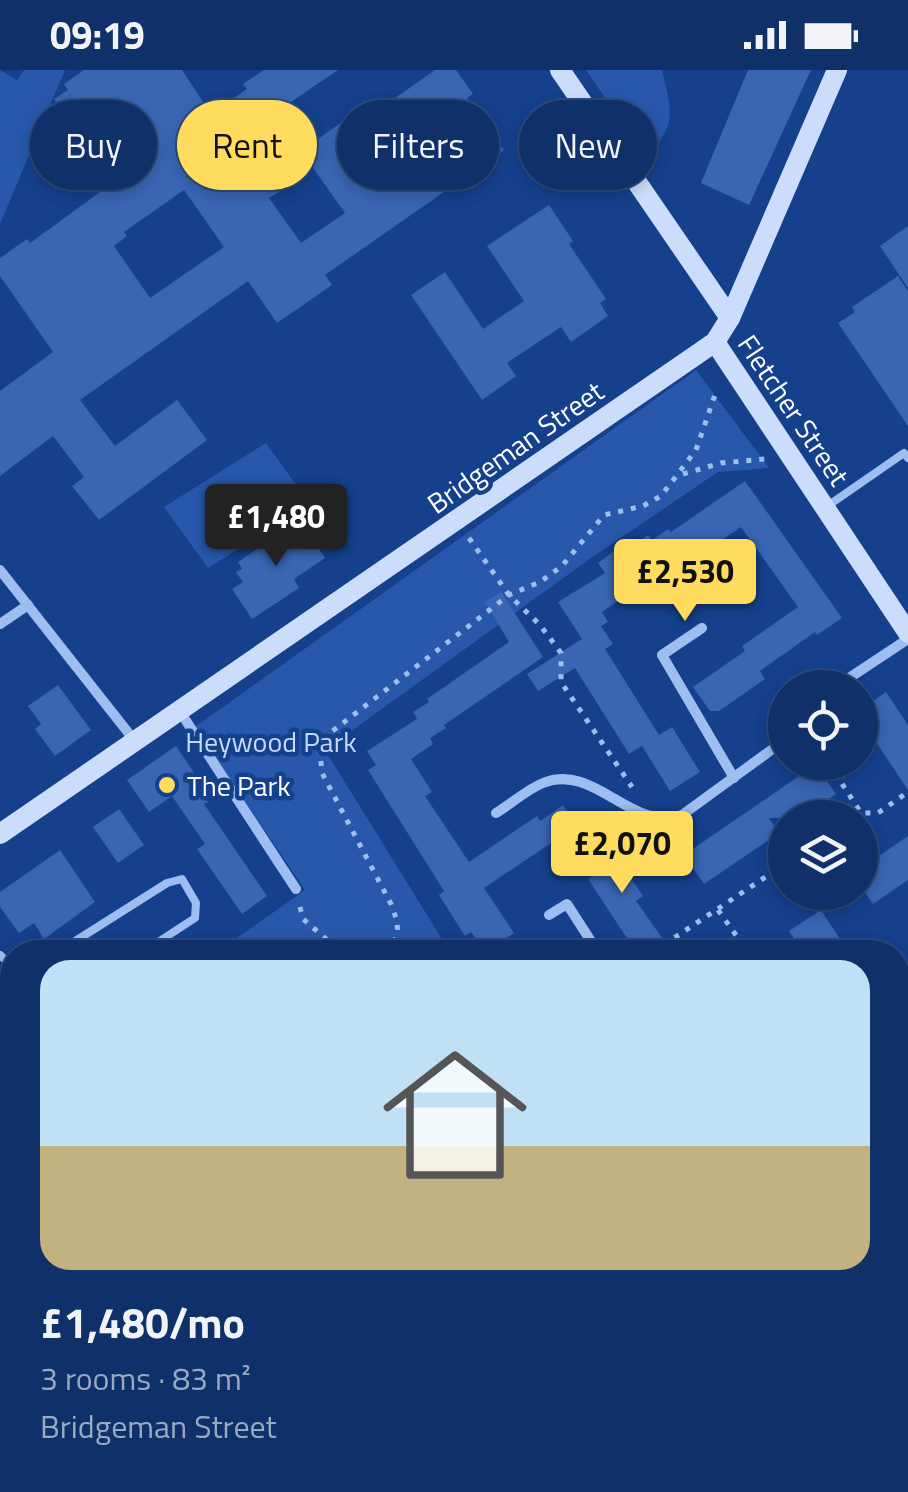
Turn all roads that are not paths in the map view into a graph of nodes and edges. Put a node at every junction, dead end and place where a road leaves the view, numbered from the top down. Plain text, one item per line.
1 (560, 70) edge
2 (837, 70) edge
3 (730, 318) junction
4 (720, 351) junction
5 (906, 456) edge
6 (826, 506) junction
7 (0, 570) edge
8 (28, 606) junction
9 (0, 624) edge
10 (702, 628) dead end
11 (908, 636) edge
12 (860, 670) edge
13 (178, 710) junction
14 (134, 740) junction
15 (768, 753) edge
16 (734, 778) junction
17 (496, 813) dead end
18 (0, 834) edge
19 (296, 889) road end
20 (548, 914) dead end
21 (77, 940) edge
22 (161, 940) edge
23 (590, 940) edge

1 - 3 street, Fletcher Street
2 - 3 street
3 - 4 street, Fletcher Street
4 - 6 street, Fletcher Street
4 - 13 street, Bridgeman Street
5 - 6 lane
6 - 11 street, Fletcher Street
7 - 8 street
8 - 9 street
8 - 14 street
10 - 16 street
11 - 12 street
13 - 14 street, Bridgeman Street
13 - 19 street
14 - 18 street, Bridgeman Street
15 - 16 street
16 - 17 street
20 - 23 street
21 - 22 lane

